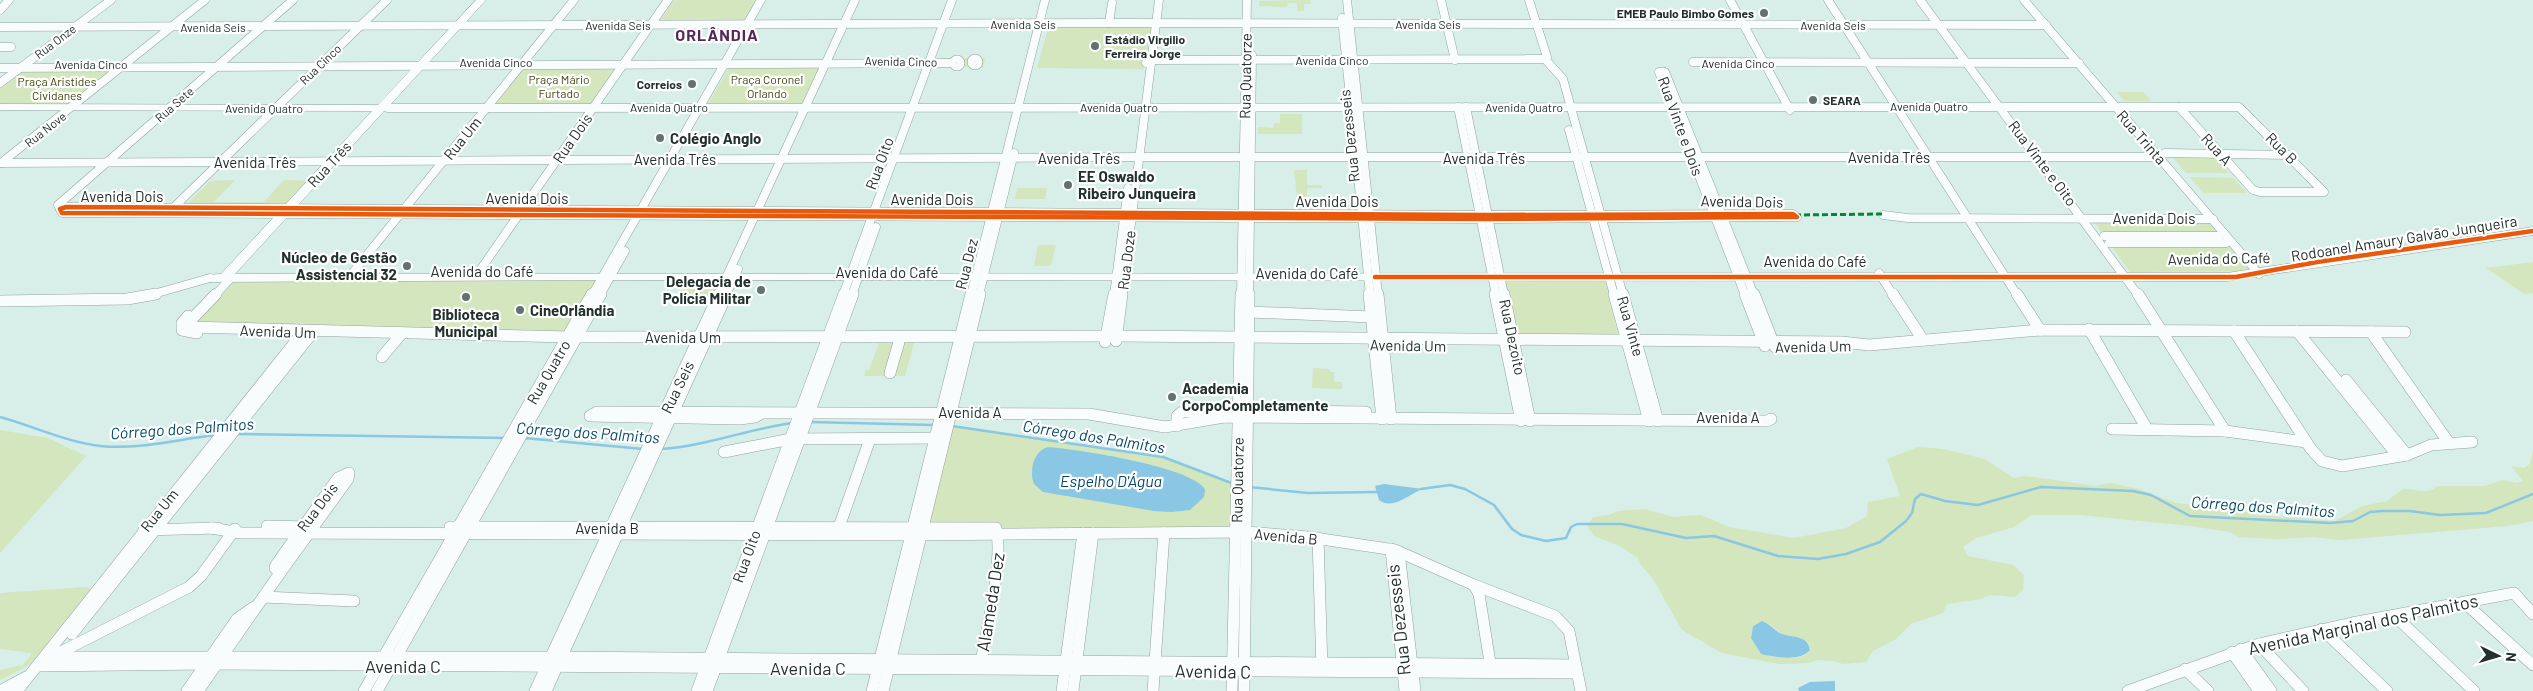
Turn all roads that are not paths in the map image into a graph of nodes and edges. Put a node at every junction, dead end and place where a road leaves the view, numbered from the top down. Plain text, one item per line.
1 (8, 0) edge
2 (105, 0) edge
3 (111, 0) edge
4 (205, 0) edge
5 (293, 0) edge
6 (299, 0) edge
7 (387, 0) edge
8 (394, 0) edge
9 (482, 0) edge
10 (487, 0) edge
11 (574, 0) edge
12 (578, 0) edge
13 (668, 0) edge
14 (674, 0) edge
15 (761, 0) edge
16 (767, 0) edge
17 (855, 0) edge
18 (860, 0) edge
19 (952, 0) edge
20 (958, 0) edge
21 (1046, 0) edge
22 (1052, 0) edge
23 (1152, 0) edge
24 (1159, 0) edge
25 (1247, 0) edge
26 (1253, 0) edge
27 (1341, 0) edge
28 (1347, 0) edge
29 (1435, 0) edge
30 (1441, 0) edge
31 (1529, 0) edge
32 (1724, 0) edge
33 (1730, 0) edge
34 (1822, 0) edge
35 (1828, 0) edge
36 (1920, 0) edge
37 (1926, 0) edge
38 (2024, 0) edge
39 (1112, 3) dead end
40 (196, 4) edge
41 (286, 8) junction
42 (0, 10) edge
43 (947, 22) junction
44 (1043, 22) junction
45 (1109, 22) junction
46 (1153, 22) junction
47 (1249, 22) junction
48 (655, 23) junction
49 (751, 23) junction
50 (847, 23) junction
51 (1346, 23) junction
52 (1443, 23) junction
53 (1535, 23) junction
54 (1740, 23) junction
55 (462, 24) junction
56 (556, 24) junction
57 (1841, 24) junction
58 (1941, 24) junction
59 (2045, 24) junction
60 (267, 25) junction
61 (364, 25) junction
62 (0, 26) edge
63 (73, 26) junction
64 (170, 26) junction
65 (0, 46) edge
66 (11, 46) dead end
67 (1546, 59) junction
68 (1451, 60) junction
69 (1761, 61) junction
70 (2074, 61) junction
71 (830, 62) junction
72 (932, 62) junction
73 (970, 62) dead end
74 (1149, 62) junction
75 (1248, 62) junction
76 (1350, 62) junction
77 (1866, 62) junction
78 (1970, 62) junction
79 (627, 63) junction
80 (729, 63) junction
81 (424, 64) junction
82 (526, 64) junction
83 (221, 65) junction
84 (323, 65) junction
85 (0, 66) edge
86 (18, 66) junction
87 (120, 66) junction
88 (0, 77) edge
89 (0, 83) edge
90 (0, 107) edge
91 (2179, 107) junction
92 (2239, 107) joint
93 (1676, 108) junction
94 (1786, 108) junction
95 (1896, 108) junction
96 (2005, 108) junction
97 (2114, 108) junction
98 (595, 109) junction
99 (702, 109) junction
100 (808, 109) junction
101 (915, 109) junction
102 (1021, 109) junction
103 (1141, 109) junction
104 (1248, 109) junction
105 (1355, 109) junction
106 (1462, 109) junction
107 (1566, 109) junction
108 (65, 110) junction
109 (171, 110) junction
110 (277, 110) junction
111 (383, 110) junction
112 (488, 110) junction
113 (0, 111) edge
114 (1925, 154) junction
115 (2221, 154) junction
116 (1136, 155) junction
117 (1247, 155) junction
118 (1360, 155) junction
119 (1580, 155) junction
120 (1695, 155) junction
121 (2040, 155) junction
122 (2156, 155) junction
123 (2288, 155) junction
124 (898, 156) junction
125 (1010, 156) junction
126 (1471, 156) junction
127 (786, 157) junction
128 (562, 158) junction
129 (674, 158) junction
130 (338, 159) junction
131 (448, 159) junction
132 (113, 160) junction
133 (226, 160) junction
134 (1, 161) edge
135 (2324, 190) joint
136 (63, 208) joint
137 (175, 211) junction
138 (290, 211) junction
139 (407, 212) junction
140 (525, 213) junction
141 (643, 213) junction
142 (761, 213) junction
143 (878, 214) junction
144 (996, 214) junction
145 (1129, 214) junction
146 (1247, 215) junction
147 (1366, 216) junction
148 (1597, 216) junction
149 (1719, 216) junction
150 (1964, 216) junction
151 (2086, 216) junction
152 (2206, 216) junction
153 (1484, 217) junction
154 (2533, 231) edge
155 (2106, 239) junction
156 (2223, 239) junction
157 (2279, 269) joint
158 (2254, 273) junction
159 (231, 274) junction
160 (356, 274) junction
161 (482, 274) junction
162 (608, 274) junction
163 (732, 274) junction
164 (855, 274) junction
165 (981, 274) junction
166 (1121, 274) junction
167 (1244, 274) junction
168 (2000, 274) junction
169 (2128, 274) junction
170 (1372, 275) junction
171 (1495, 275) junction
172 (1612, 275) junction
173 (1740, 275) junction
174 (1880, 275) junction
175 (210, 278) joint
176 (0, 301) edge
177 (1248, 312) junction
178 (1372, 317) junction
179 (185, 328) joint
180 (2036, 330) junction
181 (2089, 330) junction
182 (2161, 330) junction
183 (2234, 331) junction
184 (2302, 331) junction
185 (2371, 332) junction
186 (2405, 332) dead end
187 (306, 334) junction
188 (399, 336) junction
189 (965, 339) junction
190 (1111, 339) junction
191 (570, 340) junction
192 (703, 340) junction
193 (832, 340) junction
194 (1244, 340) junction
195 (1923, 340) junction
196 (899, 342) junction
197 (1378, 342) junction
198 (1510, 343) junction
199 (1631, 344) junction
200 (1769, 344) junction
201 (382, 357) dead end
202 (890, 373) dead end
203 (1243, 414) junction
204 (667, 415) junction
205 (1386, 416) junction
206 (1525, 418) junction
207 (1653, 419) junction
208 (943, 424) junction
209 (801, 425) junction
210 (2112, 428) dead end
211 (2147, 429) junction
212 (2225, 430) junction
213 (870, 439) junction
214 (2306, 442) junction
215 (2472, 442) dead end
216 (2449, 443) junction
217 (724, 452) dead end
218 (2402, 455) junction
219 (839, 527) junction
220 (149, 530) junction
221 (235, 530) junction
222 (304, 530) junction
223 (463, 530) junction
224 (760, 531) junction
225 (613, 532) junction
226 (917, 532) junction
227 (1241, 532) junction
228 (1088, 533) junction
229 (1164, 533) junction
230 (999, 534) junction
231 (1318, 538) junction
232 (1395, 551) junction
233 (1474, 585) junction
234 (260, 601) junction
235 (354, 601) dead end
236 (2465, 603) junction
237 (2533, 614) edge
238 (2395, 616) junction
239 (2322, 629) junction
240 (2258, 644) junction
241 (2236, 651) junction
242 (214, 660) junction
243 (45, 662) junction
244 (387, 662) junction
245 (554, 662) junction
246 (712, 663) junction
247 (884, 665) junction
248 (980, 665) junction
249 (2533, 665) edge
250 (1071, 666) junction
251 (1155, 666) junction
252 (1238, 667) junction
253 (1322, 668) junction
254 (1491, 668) junction
255 (1408, 669) junction
256 (1576, 669) junction
257 (2185, 669) junction
258 (0, 691) edge
259 (17, 691) edge
260 (26, 691) edge
261 (186, 691) edge
262 (198, 691) edge
263 (364, 691) edge
264 (377, 691) edge
265 (535, 691) edge
266 (546, 691) edge
267 (697, 691) edge
268 (707, 691) edge
269 (872, 691) edge
270 (883, 691) edge
271 (1062, 691) edge
272 (1073, 691) edge
273 (1153, 691) edge
274 (1232, 691) edge
275 (1244, 691) edge
276 (1405, 691) edge
277 (1415, 691) edge
278 (1581, 691) edge
279 (2128, 691) edge
280 (2208, 691) edge
281 (2259, 691) edge
282 (2270, 691) edge
283 (2303, 691) edge
284 (2387, 691) edge
285 (2474, 691) edge

1 - 42 street
2 - 63 street, Rua Onze
3 - 63 street, Rua Onze
4 - 40 street, Rua Nove
5 - 41 street, Rua Sete
6 - 41 street, Rua Sete
7 - 61 street, Rua Cinco
8 - 61 street, Rua Cinco
9 - 55 main road, Rua Três
10 - 55 main road, Rua Três
11 - 56 street, Rua Um
12 - 56 street, Rua Um
13 - 48 street, Rua Dois
14 - 48 street, Rua Dois
15 - 49 street, Rua Quatro
16 - 49 street, Rua Quatro
17 - 50 street, Rua Seis
18 - 50 street, Rua Seis
19 - 43 street, Rua Oito
20 - 43 street, Rua Oito
21 - 44 street, Rua Dez
22 - 44 street, Rua Dez
23 - 46 street, Rua Doze
24 - 46 street, Rua Doze
25 - 47 street, Rua Quatorze
26 - 47 street, Rua Quatorze
27 - 51 street, Rua Dezesseis
28 - 51 street, Rua Dezesseis
29 - 52 street
30 - 52 street
31 - 53 street
32 - 54 street
33 - 54 street
34 - 57 street
35 - 57 street
36 - 58 street, Rua Vinte e Oito
37 - 58 street, Rua Vinte e Oito
38 - 59 street, Rua Trinta
39 - 45 street
40 - 64 street, Rua Nove
41 - 60 street, Rua Sete
43 - 44 street, Avenida Seis
43 - 50 street, Avenida Seis
43 - 72 street, Rua Oito
44 - 45 street, Avenida Seis
44 - 102 street, Rua Dez
45 - 46 street, Avenida Seis
46 - 47 street, Avenida Seis
46 - 74 street, Rua Doze
47 - 51 street, Avenida Seis
47 - 75 street, Rua Quatorze
48 - 49 street, Avenida Seis
48 - 56 street, Avenida Seis
48 - 79 street, Rua Dois
49 - 50 street, Avenida Seis
49 - 80 street, Rua Quatro
50 - 71 street, Rua Seis
51 - 52 street, Avenida Seis
51 - 76 street, Rua Dezesseis
52 - 53 street, Avenida Seis
52 - 68 street
53 - 54 street, Avenida Seis
53 - 67 street
54 - 57 street, Avenida Seis
54 - 69 street
55 - 56 street, Avenida Seis
55 - 61 street, Avenida Seis
55 - 81 main road, Rua Três
56 - 82 street, Rua Um
57 - 58 street, Avenida Seis
57 - 77 street
58 - 59 street, Avenida Seis
58 - 78 street, Rua Vinte e Oito
59 - 70 street, Rua Trinta
60 - 61 street, Avenida Seis
60 - 64 street, Avenida Seis
60 - 83 street, Rua Sete
61 - 84 street, Rua Cinco
62 - 63 street, Avenida Seis
63 - 64 street, Avenida Seis
63 - 86 street, Rua Onze
64 - 87 street, Rua Nove
65 - 66 street
67 - 68 street, Avenida Cinco
67 - 107 street, Rua Vinte
68 - 76 street, Avenida Cinco
69 - 69 street, Avenida Cinco
69 - 77 street, Avenida Cinco
69 - 94 street
70 - 78 street, Avenida Cinco
70 - 97 street, Rua Trinta
71 - 72 street, Avenida Cinco
71 - 80 street, Avenida Cinco
71 - 100 street, Rua Seis
72 - 73 street, Avenida Cinco
72 - 101 street, Rua Oito
74 - 75 street, Avenida Cinco
74 - 103 street, Rua Doze
75 - 76 street, Avenida Cinco
75 - 104 street, Rua Quatorze
76 - 105 street, Rua Dezesseis
77 - 78 street, Avenida Cinco
77 - 95 street
78 - 96 street, Rua Vinte e Oito
79 - 80 street, Avenida Cinco
79 - 82 street, Avenida Cinco
79 - 98 street, Rua Dois
80 - 99 street, Rua Quatro
81 - 82 street, Avenida Cinco
81 - 84 street, Avenida Cinco
81 - 111 main road, Rua Três
82 - 112 street, Rua Um
83 - 84 street, Avenida Cinco
83 - 87 street, Avenida Cinco
83 - 109 street, Rua Sete
84 - 110 street, Rua Cinco
85 - 86 street, Avenida Cinco
86 - 87 street, Avenida Cinco
86 - 88 street, Rua Onze
86 - 89 street, Rua Onze
87 - 108 street, Rua Nove
90 - 108 main road, Avenida Quatro
91 - 92 street, Avenida Quatro
91 - 97 street, Avenida Quatro
91 - 115 street, Rua A
92 - 123 street, Rua B
93 - 94 street, Avenida Quatro
93 - 107 street, Avenida Quatro
93 - 120 street, Rua Vinte e Dois
94 - 95 street, Avenida Quatro
95 - 96 street, Avenida Quatro
95 - 114 street
96 - 97 street, Avenida Quatro
96 - 121 street, Rua Vinte e Oito
97 - 122 street, Rua Trinta
98 - 99 street, Avenida Quatro
98 - 112 street, Avenida Quatro
98 - 128 street, Rua Dois
99 - 100 street, Avenida Quatro
99 - 129 street, Rua Quatro
100 - 101 street, Avenida Quatro
100 - 127 street, Rua Seis
101 - 102 street, Avenida Quatro
101 - 124 street, Rua Oito
102 - 103 street, Avenida Quatro
102 - 125 street, Rua Dez
103 - 104 street, Avenida Quatro
103 - 116 street, Rua Doze
104 - 105 street, Avenida Quatro
104 - 117 street, Rua Quatorze
105 - 106 street, Avenida Quatro
105 - 118 street, Rua Dezesseis
106 - 107 street, Avenida Quatro
106 - 126 street, Rua Dezoito
107 - 119 street, Rua Vinte
108 - 109 main road, Avenida Quatro
108 - 113 main road, Avenida Quatro
108 - 134 street, Rua Nove
109 - 110 main road, Avenida Quatro
109 - 132 street, Rua Sete
110 - 111 main road, Avenida Quatro
110 - 133 street, Rua Cinco
111 - 112 street, Avenida Quatro
111 - 130 main road, Rua Três
112 - 131 street, Rua Um
114 - 120 street, Avenida Três
114 - 121 street, Avenida Três
114 - 150 street
115 - 122 street, Avenida Três
115 - 123 street, Avenida Três
115 - 135 street, Rua A
116 - 117 street, Avenida Três
116 - 125 street, Avenida Três
116 - 145 street, Rua Doze
117 - 118 street, Avenida Três
117 - 146 street, Rua Quatorze
118 - 126 street, Avenida Três
118 - 147 street, Rua Dezesseis
119 - 120 street, Avenida Três
119 - 126 street, Avenida Três
119 - 148 street, Rua Vinte
120 - 149 street, Rua Vinte e Dois
121 - 122 street, Avenida Três
121 - 151 street, Rua Vinte e Oito
122 - 152 street, Rua Trinta
123 - 135 street, Rua B
124 - 125 street, Avenida Três
124 - 127 street, Avenida Três
124 - 143 street, Rua Oito
125 - 144 street, Rua Dez
126 - 153 street, Rua Dezoito
127 - 129 street, Avenida Três
127 - 142 street, Rua Seis
128 - 129 street, Avenida Três
128 - 131 street, Avenida Três
128 - 140 street, Rua Dois
129 - 141 street, Rua Quatro
130 - 131 street, Avenida Três
130 - 133 street, Avenida Três
130 - 138 main road, Rua Três
131 - 139 street, Rua Um
132 - 133 street, Avenida Três
132 - 134 street, Avenida Três
132 - 136 street, Rua Sete
133 - 137 street, Rua Cinco
136 - 137 street, Avenida Dois
137 - 138 street, Avenida Dois
138 - 139 street, Avenida Dois
138 - 159 main road, Rua Três
139 - 140 street, Avenida Dois
139 - 160 street, Rua Um
140 - 141 street, Avenida Dois
140 - 161 street, Rua Dois
141 - 142 street, Avenida Dois
141 - 162 street, Rua Quatro
142 - 143 street, Avenida Dois
142 - 163 street, Rua Seis
143 - 144 street, Avenida Dois
143 - 164 street, Rua Oito
144 - 145 street, Avenida Dois
144 - 165 street, Rua Dez
145 - 146 street, Avenida Dois
145 - 166 street, Rua Doze
146 - 147 street, Avenida Dois
146 - 167 street, Rua Quatorze
147 - 153 street, Avenida Dois
147 - 170 street, Rua Dezesseis
148 - 149 street, Avenida Dois
148 - 153 street, Avenida Dois
148 - 172 street, Rua Vinte
149 - 149 street, Avenida Dois
149 - 173 street, Rua Vinte e Dois
150 - 150 street, Avenida Dois
150 - 151 street, Avenida Dois
150 - 168 street
151 - 152 street, Avenida Dois
151 - 155 street, Rua Vinte e Oito
151 - 169 street, Rua Vinte e Oito
152 - 156 street, Rua Trinta
152 - 158 street, Rua Trinta
153 - 171 street, Rua Dezoito
154 - 157 main road, Rodoanel Amaury Galvão Junqueira
155 - 156 street
155 - 169 street, Rua Vinte e Oito
156 - 158 street, Rua Trinta
157 - 158 main road, Avenida do Café
158 - 169 main road, Avenida do Café
159 - 160 main road, Avenida do Café
159 - 175 main road, Avenida do Café
159 - 179 street, Rua Três
160 - 161 main road, Avenida do Café
161 - 162 main road, Avenida do Café
162 - 163 main road, Avenida do Café
162 - 191 street, Rua Quatro
163 - 164 main road, Avenida do Café
163 - 192 street, Rua Seis
164 - 165 main road, Avenida do Café
164 - 193 street, Rua Oito
165 - 166 main road, Avenida do Café
165 - 189 street, Rua Dez
166 - 167 main road, Avenida do Café
166 - 190 street, Rua Doze
167 - 170 main road, Avenida do Café
167 - 177 street, Rua Quatorze
167 - 194 street, Rua Quatorze
168 - 169 main road, Avenida do Café
168 - 174 main road, Avenida do Café
168 - 180 street
169 - 182 street, Rua Vinte e Oito
170 - 171 main road, Avenida do Café
170 - 178 street, Rua Dezesseis
170 - 197 street, Rua Dezesseis
171 - 172 main road, Avenida do Café
171 - 198 street, Rua Dezoito
172 - 173 main road, Avenida do Café
172 - 199 street, Rua Vinte
173 - 174 main road, Avenida do Café
173 - 200 street, Rua Vinte e Dois
174 - 195 street
175 - 176 street
177 - 178 street
177 - 194 street, Rua Quatorze
178 - 197 street, Rua Dezesseis
179 - 187 street, Avenida Um
180 - 181 street, Avenida Um
180 - 195 street, Avenida Um
181 - 182 street, Avenida Um
181 - 211 street
182 - 183 street, Avenida Um
182 - 212 street, Rua Vinte e Oito
183 - 184 street, Avenida Um
183 - 214 street
184 - 185 street, Avenida Um
184 - 218 street
185 - 186 street, Avenida Um
185 - 216 street
187 - 188 street, Avenida Um
187 - 220 street, Rua Um
188 - 191 street, Avenida Um
188 - 201 street
189 - 190 street, Avenida Um
189 - 193 street, Avenida Um
189 - 196 street, Avenida Um
189 - 208 street, Rua Dez
190 - 194 street, Avenida Um
191 - 192 street, Avenida Um
191 - 223 street, Rua Quatro
192 - 193 street, Avenida Um
192 - 204 street, Rua Seis
193 - 196 street, Avenida Um
193 - 209 street, Rua Oito
194 - 197 street, Avenida Um
194 - 203 street, Rua Quatorze
195 - 200 street, Avenida Um
196 - 202 street
197 - 198 street, Avenida Um
197 - 205 street, Rua Dezesseis
198 - 199 street, Avenida Um
198 - 206 street, Rua Dezoito
199 - 200 street, Avenida Um
199 - 207 street, Rua Vinte
203 - 205 street, Avenida A
203 - 208 street, Avenida A
203 - 227 street, Rua Quatorze
204 - 204 street, Avenida A
204 - 209 street, Avenida A
204 - 225 street, Rua Seis
205 - 206 street, Avenida A
206 - 207 street, Avenida A
207 - 207 street, Avenida A
208 - 209 street, Avenida A
208 - 213 street
208 - 226 street, Rua Dez
209 - 213 street
209 - 217 street
209 - 224 street, Rua Oito
210 - 211 street
211 - 212 street
212 - 214 street
213 - 219 street
214 - 218 street
215 - 216 street
216 - 218 street
219 - 224 street, Avenida B
219 - 226 street, Avenida B
220 - 221 street, Avenida B
220 - 243 street, Rua Um
221 - 222 street, Avenida B
221 - 243 street
222 - 223 street, Avenida B
222 - 234 street, Rua Dois
223 - 225 street, Avenida B
223 - 244 street, Rua Quatro
224 - 225 street, Avenida B
224 - 226 street, Avenida B
224 - 246 street, Rua Oito
225 - 245 street, Rua Seis
226 - 230 street, Avenida B
226 - 247 street, Rua Dez
227 - 229 street, Avenida B
227 - 231 street, Avenida B
227 - 252 street, Rua Quatorze
228 - 229 street, Avenida B
228 - 230 street, Avenida B
228 - 250 street
229 - 251 street
230 - 248 street, Alameda Dez
231 - 232 street, Avenida B
231 - 253 street
232 - 233 street, Avenida B
232 - 255 street, Rua Dezesseis
233 - 254 street
233 - 256 street
234 - 235 street
234 - 242 street, Rua Dois
236 - 237 street, Avenida Marginal dos Palmitos
236 - 238 street, Avenida Marginal dos Palmitos
236 - 249 street
238 - 239 street, Avenida Marginal dos Palmitos
238 - 285 street
239 - 240 street, Avenida Marginal dos Palmitos
239 - 284 street
240 - 241 street, Avenida Marginal dos Palmitos
240 - 283 street
241 - 257 street, Avenida Marginal dos Palmitos
241 - 281 street
241 - 282 street
242 - 243 street, Avenida C
242 - 244 street, Avenida C
242 - 261 street, Rua Dois
242 - 262 street, Rua Dois
243 - 258 street
243 - 259 street, Rua Um
243 - 260 street, Rua Um
244 - 245 street, Avenida C
244 - 263 street, Rua Quatro
244 - 264 street, Rua Quatro
245 - 246 street, Avenida C
245 - 265 street, Rua Seis
245 - 266 street, Rua Seis
246 - 247 street, Avenida C
246 - 267 street, Rua Oito
246 - 268 street, Rua Oito
247 - 248 street, Avenida C
247 - 269 street, Rua Dez
247 - 270 street, Rua Dez
248 - 250 street, Avenida C
250 - 251 street, Avenida C
250 - 271 street
250 - 272 street
251 - 252 street, Avenida C
251 - 273 street
252 - 253 street, Avenida C
252 - 274 street, Rua Quatorze
252 - 275 street, Rua Quatorze
253 - 255 street, Avenida C
254 - 255 street, Avenida C
254 - 256 street, Avenida C
255 - 276 street, Rua Dezesseis
255 - 277 street, Rua Dezesseis
256 - 278 street
257 - 279 street, Avenida Marginal dos Palmitos
257 - 280 street

